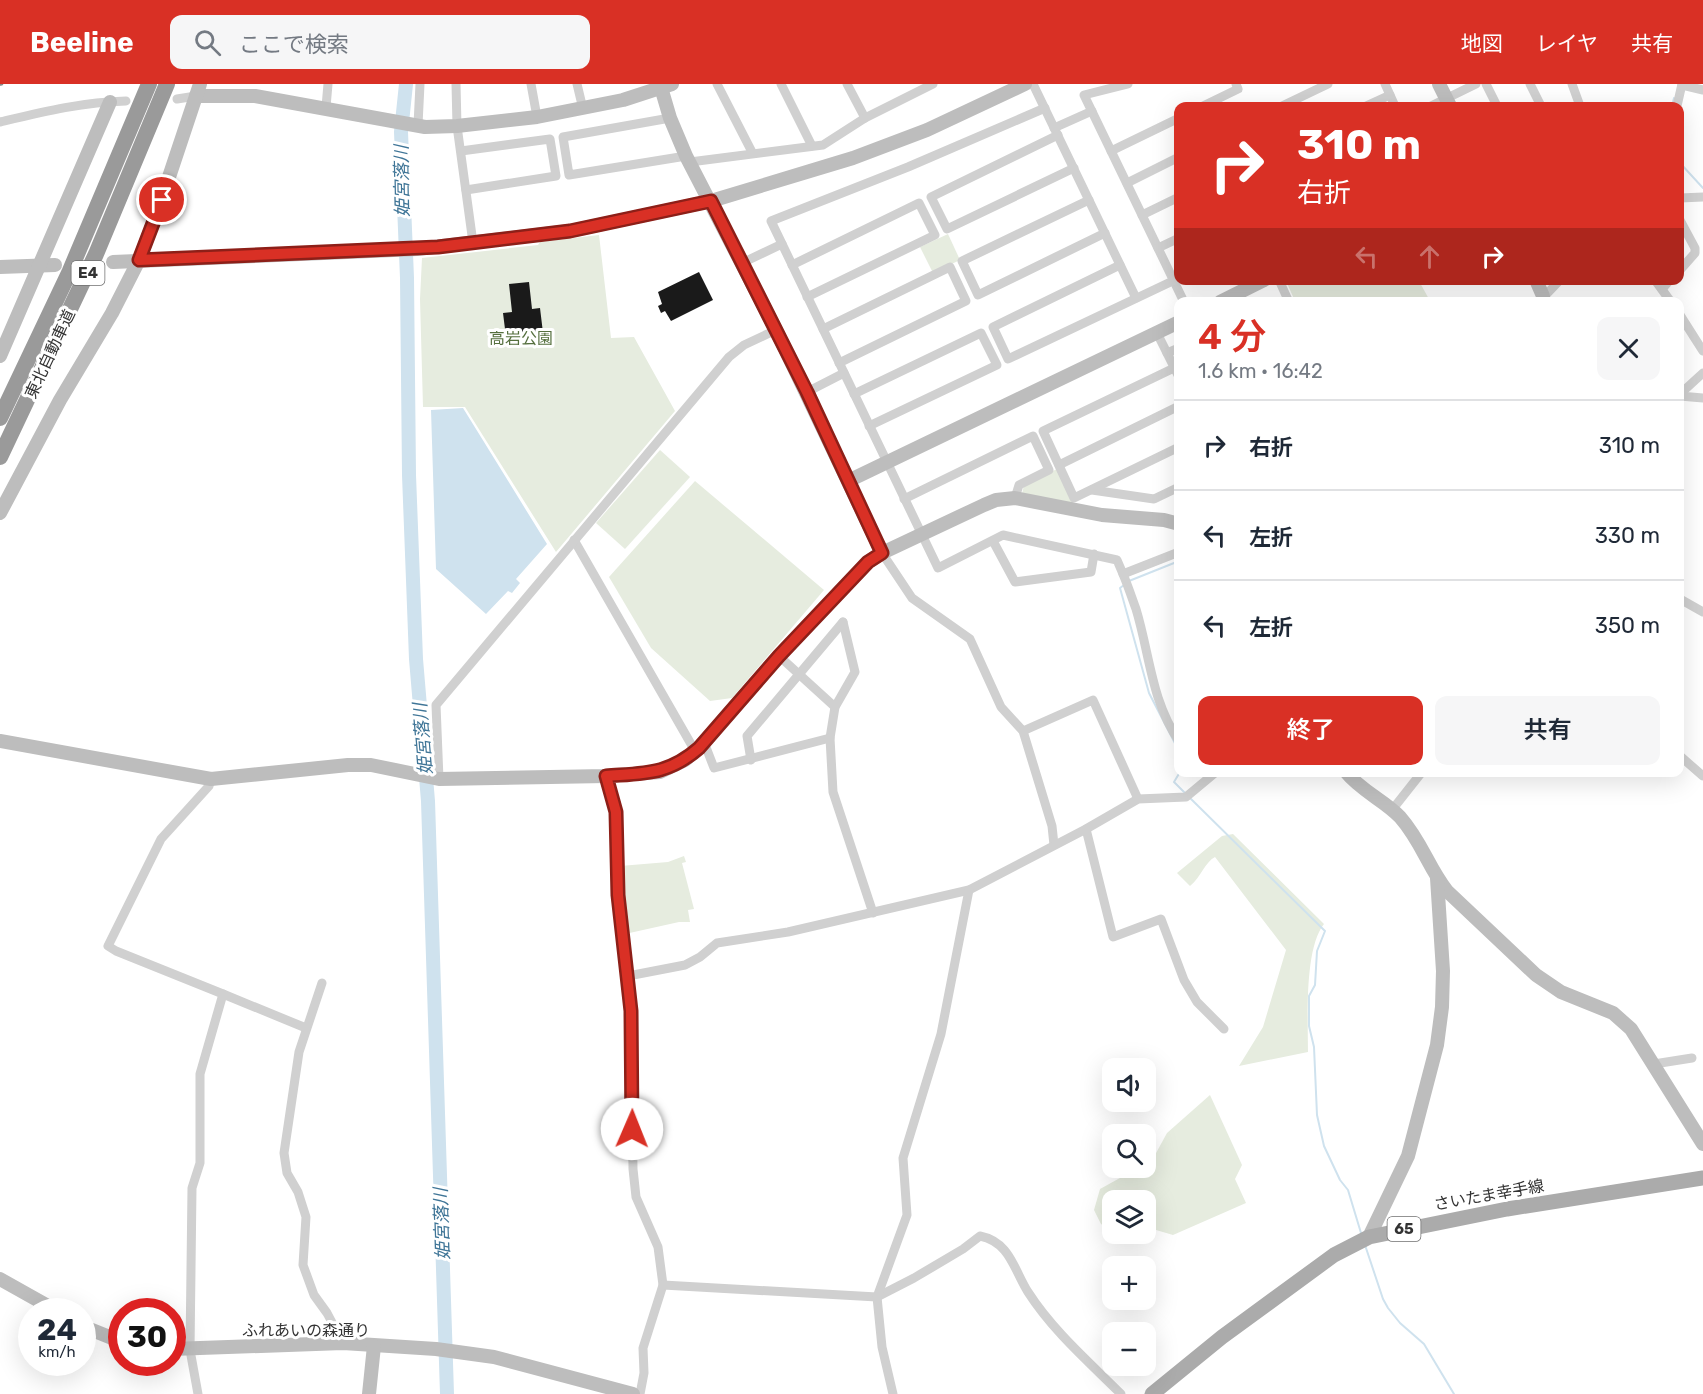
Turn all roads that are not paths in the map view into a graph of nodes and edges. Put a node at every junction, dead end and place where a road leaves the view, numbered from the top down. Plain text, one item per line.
1 (149, 84) edge
2 (166, 84) edge
3 (328, 84) edge
4 (420, 84) edge
5 (456, 84) edge
6 (531, 84) edge
7 (577, 84) edge
8 (717, 84) edge
9 (782, 84) edge
10 (847, 84) edge
11 (933, 84) edge
12 (1025, 84) edge
13 (1034, 84) edge
14 (1128, 84) edge
15 (1236, 84) edge
16 (1328, 84) edge
17 (1384, 84) edge
18 (1439, 84) edge
19 (1476, 84) edge
20 (1486, 84) edge
21 (1530, 84) edge
22 (1572, 84) edge
23 (1682, 84) edge
24 (664, 86) edge
25 (912, 88) edge
26 (198, 90) edge
27 (256, 90) edge
28 (1703, 90) edge
29 (1390, 95) junction
30 (177, 99) dead end
31 (126, 101) dead end
32 (110, 102) junction
33 (1211, 102) edge
34 (1290, 102) edge
35 (1375, 102) edge
36 (1393, 102) edge
37 (1448, 102) edge
38 (1449, 102) edge
39 (1495, 102) edge
40 (1539, 102) edge
41 (1579, 102) edge
42 (1678, 102) edge
43 (326, 107) junction
44 (1045, 108) junction
45 (583, 109) junction
46 (1092, 111) junction
47 (537, 117) junction
48 (670, 118) junction
49 (865, 118) junction
50 (1174, 120) edge
51 (0, 122) edge
52 (418, 125) junction
53 (457, 126) junction
54 (1056, 131) junction
55 (812, 146) junction
56 (1111, 151) junction
57 (461, 152) junction
58 (752, 153) junction
59 (688, 159) junction
60 (1174, 159) edge
61 (1074, 168) junction
62 (1126, 183) junction
63 (466, 190) junction
64 (1703, 197) edge
65 (1684, 198) edge
66 (1174, 199) edge
67 (1089, 200) junction
68 (711, 201) junction
69 (1142, 215) junction
70 (1684, 227) edge
71 (1105, 233) junction
72 (1174, 240) edge
73 (474, 243) junction
74 (782, 244) junction
75 (1158, 248) junction
76 (139, 260) junction
77 (113, 262) dead end
78 (742, 263) junction
79 (48, 265) junction
80 (792, 265) junction
81 (1120, 265) junction
82 (1684, 265) edge
83 (0, 267) edge
84 (1174, 276) edge
85 (1174, 280) edge
86 (1254, 285) edge
87 (1556, 285) edge
88 (1659, 285) edge
89 (1666, 285) edge
90 (1662, 289) junction
91 (807, 297) junction
92 (1230, 297) edge
93 (1546, 297) edge
94 (1668, 297) edge
95 (1136, 298) junction
96 (1684, 321) edge
97 (1174, 324) edge
98 (776, 330) junction
99 (823, 330) junction
100 (1157, 333) junction
101 (1174, 350) edge
102 (1703, 351) edge
103 (1167, 353) junction
104 (0, 356) edge
105 (839, 363) junction
106 (1174, 368) joint
107 (844, 373) junction
108 (1703, 373) edge
109 (1684, 391) edge
110 (807, 392) junction
111 (854, 394) junction
112 (1684, 396) edge
113 (1703, 398) edge
114 (1174, 408) edge
115 (0, 418) edge
116 (869, 426) junction
117 (1174, 449) edge
118 (0, 457) edge
119 (887, 464) junction
120 (1059, 465) junction
121 (848, 481) junction
122 (1174, 489) edge
123 (1091, 490) junction
124 (1015, 498) junction
125 (904, 499) junction
126 (0, 513) edge
127 (1174, 523) edge
128 (921, 534) junction
129 (574, 540) junction
130 (993, 541) junction
131 (882, 553) junction
132 (1094, 554) junction
133 (1174, 554) edge
134 (1124, 574) junction
135 (1684, 601) edge
136 (1703, 612) edge
137 (779, 656) junction
138 (799, 674) junction
139 (835, 707) junction
140 (1023, 731) junction
141 (1174, 731) edge
142 (830, 738) junction
143 (0, 741) edge
144 (700, 747) junction
145 (1684, 759) edge
146 (751, 760) junction
147 (606, 776) junction
148 (1703, 776) edge
149 (1209, 777) edge
150 (1350, 777) edge
151 (1413, 777) edge
152 (1419, 777) edge
153 (211, 779) junction
154 (439, 779) junction
155 (1416, 781) junction
156 (1138, 799) junction
157 (1392, 810) junction
158 (1086, 829) junction
159 (1054, 845) junction
160 (1437, 878) junction
161 (969, 890) junction
162 (873, 913) junction
163 (627, 976) junction
164 (322, 983) dead end
165 (223, 994) junction
166 (306, 1028) junction
167 (1224, 1029) dead end
168 (1692, 1058) dead end
169 (1654, 1064) junction
170 (1703, 1143) edge
171 (1703, 1178) edge
172 (1369, 1238) junction
173 (0, 1279) edge
174 (663, 1285) junction
175 (877, 1297) junction
176 (34, 1298) edge
177 (344, 1343) junction
178 (374, 1346) junction
179 (186, 1350) edge
180 (190, 1350) junction
181 (198, 1394) edge
182 (369, 1394) edge
183 (633, 1394) edge
184 (640, 1394) edge
185 (893, 1394) edge
186 (1121, 1394) edge
187 (1152, 1394) edge

1 - 115 highway, 東北自動車道 / E4
2 - 118 highway, 東北自動車道 / E4
3 - 43 street
4 - 52 street
5 - 53 street
6 - 47 street
7 - 45 street
8 - 58 street
9 - 55 street
10 - 49 street
11 - 25 street
12 - 68 street
13 - 44 street
14 - 46 street
15 - 33 street
16 - 34 street
17 - 29 street
18 - 37 street
19 - 38 street
20 - 39 street
21 - 40 street
22 - 41 street
23 - 28 street
23 - 42 street
24 - 45 street
24 - 48 street
25 - 49 street
26 - 27 street
26 - 30 street
26 - 76 street
27 - 43 street
29 - 35 street
29 - 36 street
31 - 32 street
32 - 51 street
32 - 79 street
43 - 52 street
44 - 54 street
44 - 74 street
45 - 47 street
46 - 54 street
46 - 56 street
47 - 53 street
48 - 59 street
48 - 59 street
49 - 55 street
50 - 56 street
52 - 53 street
53 - 57 street
54 - 61 street
54 - 61 street
55 - 58 street
56 - 62 street
57 - 63 street
57 - 63 street
58 - 59 street
59 - 68 street
60 - 62 street
61 - 67 street
62 - 69 street
63 - 73 street
64 - 65 street
66 - 69 street
67 - 71 street
67 - 71 street
68 - 73 street
68 - 78 street
69 - 75 street
70 - 82 street
71 - 81 street
72 - 75 street
73 - 76 street
74 - 78 street
74 - 80 street
75 - 84 street
76 - 77 street
76 - 126 street
78 - 98 street
79 - 83 street
79 - 104 street
80 - 91 street
80 - 91 street
81 - 95 street
81 - 95 street
85 - 95 street
86 - 92 street
87 - 93 street
88 - 90 street
89 - 90 street
90 - 94 street
91 - 99 street
96 - 102 street
97 - 100 street
98 - 110 street
98 - 129 street
99 - 105 street
99 - 105 street
100 - 103 street
100 - 119 street
101 - 103 street
103 - 106 street
105 - 107 street
106 - 120 street
107 - 110 street
107 - 111 street
108 - 109 street
110 - 121 street
111 - 116 street
111 - 116 street
112 - 113 street
114 - 120 street
116 - 119 street
117 - 123 street
119 - 121 street
119 - 125 street
120 - 123 street
121 - 131 street
122 - 123 street
124 - 125 street
124 - 127 street
124 - 128 street
125 - 128 street
128 - 130 street
128 - 131 street
129 - 144 street
129 - 154 street
130 - 132 street
130 - 132 street
131 - 137 street
131 - 140 street
132 - 134 street
133 - 134 street
134 - 141 street
135 - 136 street
137 - 138 street
137 - 144 street
138 - 139 street
138 - 139 street
138 - 146 street
139 - 142 street
140 - 156 street
140 - 159 street
142 - 146 street
142 - 162 street
143 - 153 street
144 - 146 street
144 - 147 street
145 - 148 street
147 - 154 street
147 - 163 street
149 - 156 street
150 - 157 street
151 - 155 street
152 - 155 street
153 - 154 street
153 - 165 street
155 - 157 street
156 - 158 street
157 - 160 street
158 - 159 street
158 - 167 street
159 - 161 street
160 - 169 street
160 - 172 street
161 - 162 street
161 - 175 street
162 - 163 street
163 - 174 street
164 - 166 street
165 - 166 street
165 - 180 street
166 - 177 street
168 - 169 street
169 - 170 street
171 - 172 main road, さいたま幸手線 / 65
172 - 187 main road, さいたま幸手線 / 65
173 - 176 street
174 - 175 street
174 - 184 street
175 - 185 street
175 - 186 street
177 - 178 street, ふれあいの森通り
177 - 180 street, ふれあいの森通り
178 - 182 street
178 - 183 street, ふれあいの森通り
179 - 180 street, ふれあいの森通り
180 - 181 street

